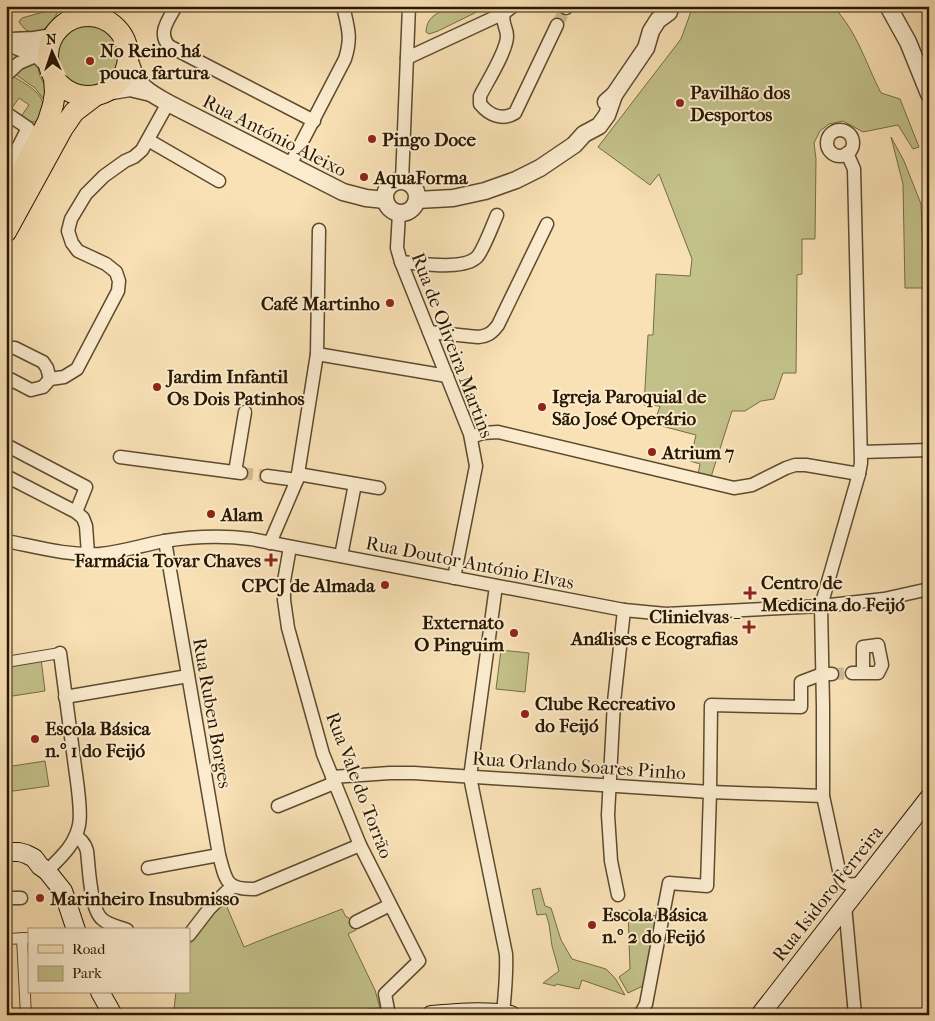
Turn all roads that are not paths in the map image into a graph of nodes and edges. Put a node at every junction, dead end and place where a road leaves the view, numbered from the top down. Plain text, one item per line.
1 (68, 6) edge
2 (94, 6) edge
3 (176, 6) edge
4 (343, 6) edge
5 (409, 6) edge
6 (888, 6) edge
7 (670, 9) edge
8 (509, 10) edge
9 (110, 22) junction
10 (557, 25) tunnel mouth
11 (57, 32) junction
12 (6, 42) edge
13 (129, 58) junction
14 (407, 58) junction
15 (47, 66) junction
16 (6, 75) edge
17 (151, 93) junction
18 (101, 94) junction
19 (929, 94) edge
20 (168, 103) junction
21 (6, 113) edge
22 (314, 121) junction
23 (148, 140) junction
24 (847, 153) dead end
25 (290, 165) junction
26 (6, 171) edge
27 (219, 181) dead end
28 (402, 181) junction
29 (385, 200) junction
30 (417, 200) junction
31 (6, 202) edge
32 (399, 213) junction
33 (497, 215) dead end
34 (547, 224) dead end
35 (319, 230) dead end
36 (6, 232) edge
37 (401, 262) junction
38 (429, 332) junction
39 (6, 348) edge
40 (317, 354) junction
41 (447, 376) junction
42 (6, 377) edge
43 (50, 379) junction
44 (245, 412) dead end
45 (471, 438) junction
46 (6, 445) edge
47 (929, 450) edge
48 (861, 452) junction
49 (120, 457) dead end
50 (859, 474) junction
51 (6, 476) edge
52 (267, 476) tunnel mouth
53 (297, 477) junction
54 (355, 484) junction
55 (379, 488) dead end
56 (76, 512) junction
57 (6, 541) edge
58 (165, 541) junction
59 (270, 543) junction
60 (290, 546) junction
61 (88, 554) junction
62 (341, 556) junction
63 (454, 578) junction
64 (496, 586) junction
65 (929, 589) edge
66 (821, 606) junction
67 (624, 610) junction
68 (60, 653) joint
69 (6, 662) edge
70 (827, 674) junction
71 (188, 676) junction
72 (66, 697) junction
73 (470, 777) junction
74 (333, 780) junction
75 (609, 786) junction
76 (710, 792) junction
77 (823, 796) junction
78 (929, 798) edge
79 (278, 806) dead end
80 (75, 837) junction
81 (360, 845) junction
82 (6, 852) edge
83 (218, 855) junction
84 (6, 857) edge
85 (148, 868) dead end
86 (44, 869) junction
87 (863, 882) junction
88 (234, 887) junction
89 (618, 896) dead end
90 (6, 898) edge
91 (21, 898) dead end
92 (390, 905) junction
93 (845, 905) junction
94 (356, 922) dead end
95 (75, 928) edge
96 (123, 928) edge
97 (190, 934) edge
98 (26, 938) edge
99 (6, 939) edge
100 (507, 1014) edge
101 (26, 1015) edge
102 (389, 1015) edge
103 (431, 1015) edge
104 (640, 1015) edge
105 (760, 1015) edge
106 (856, 1015) edge

1 - 11 main road
2 - 9 main road
3 - 22 street
4 - 22 street
5 - 14 street
6 - 19 street
7 - 30 street
8 - 10 street
8 - 14 street
9 - 11 main road
9 - 13 main road
11 - 12 street
11 - 15 main road
12 - 15 street
13 - 17 street, Rua António Aleixo
13 - 18 main road
14 - 28 street
15 - 16 street
15 - 18 main road
15 - 31 main road
17 - 18 street, Rua António Aleixo
17 - 20 street, Rua António Aleixo
18 - 36 main road
20 - 23 street
20 - 25 street, Rua António Aleixo
21 - 26 street
22 - 25 street
23 - 27 street
23 - 43 street
24 - 48 street
25 - 29 street, Rua António Aleixo
28 - 29 street
28 - 30 street
29 - 32 street
30 - 32 street
32 - 37 street, Rua de Oliveira Martins
33 - 37 street
34 - 38 street
35 - 40 street
37 - 38 street, Rua de Oliveira Martins
38 - 41 street, Rua de Oliveira Martins
39 - 43 street
40 - 41 street
40 - 53 street
41 - 45 street, Rua de Oliveira Martins
42 - 43 street
44 - 49 street
45 - 50 street
45 - 63 street, Rua de Oliveira Martins
46 - 56 street
47 - 48 street
48 - 50 street
50 - 66 street
51 - 56 street
52 - 53 street
53 - 54 street
53 - 59 street
54 - 55 street
54 - 62 street
56 - 61 street
57 - 61 street, Rua Doutor António Elvas
58 - 59 street, Rua Doutor António Elvas
58 - 61 street, Rua Doutor António Elvas
58 - 71 street, Rua Ruben Borges
59 - 60 street, Rua Doutor António Elvas
60 - 62 street, Rua Doutor António Elvas
60 - 74 street, Rua Vale do Torrão
62 - 63 street, Rua Doutor António Elvas
63 - 64 street, Rua Doutor António Elvas
64 - 67 street, Rua Doutor António Elvas
64 - 73 street
65 - 66 street, Rua Doutor António Elvas
66 - 67 street, Rua Doutor António Elvas
66 - 70 street
67 - 75 street
68 - 69 street
68 - 72 street
70 - 76 street
70 - 77 street
71 - 72 street
71 - 83 street, Rua Ruben Borges
72 - 80 street
73 - 74 street, Rua Orlando Soares Pinho
73 - 75 street, Rua Orlando Soares Pinho
73 - 100 street
74 - 79 street, Rua Orlando Soares Pinho
74 - 81 street, Rua Vale do Torrão
75 - 76 street, Rua Orlando Soares Pinho
75 - 89 street
76 - 77 street, Rua Orlando Soares Pinho
76 - 104 street
77 - 87 street
78 - 87 main road, Rua Isidoro Ferreira
80 - 86 street
80 - 96 street
81 - 88 street
81 - 92 street, Rua Vale do Torrão
82 - 86 main road
83 - 85 street
83 - 88 street, Rua Ruben Borges
84 - 86 main road
86 - 95 main road
87 - 93 main road, Rua Isidoro Ferreira
88 - 97 street
90 - 91 street
92 - 94 street
92 - 102 street, Rua Vale do Torrão
93 - 105 main road, Rua Isidoro Ferreira
93 - 106 street
98 - 99 street
98 - 101 street
100 - 103 main road

